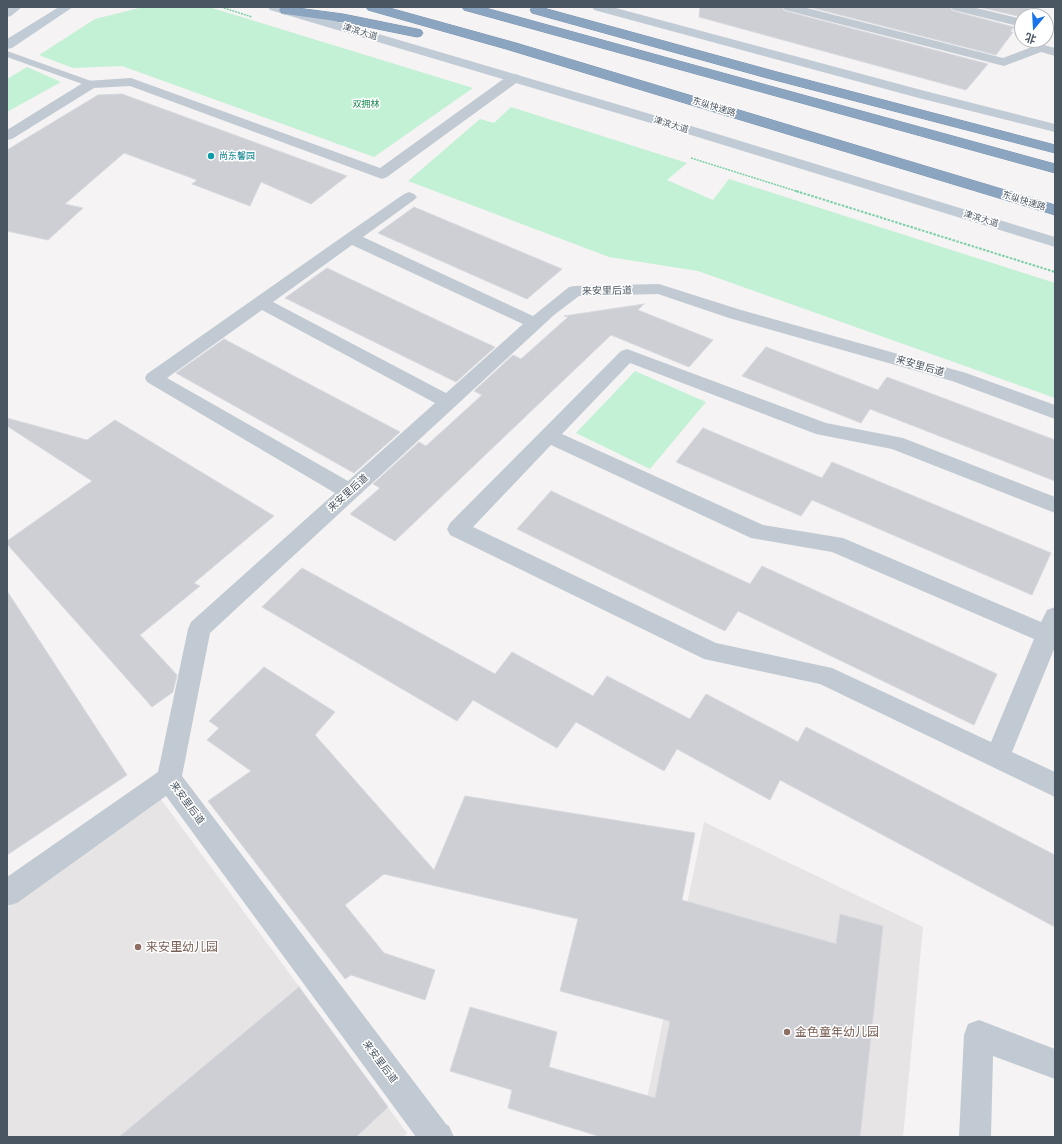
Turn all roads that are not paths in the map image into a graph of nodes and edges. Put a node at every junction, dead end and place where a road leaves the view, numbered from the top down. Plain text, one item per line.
1 (16, 7) edge
2 (68, 7) edge
3 (372, 7) edge
4 (468, 7) edge
5 (525, 7) edge
6 (598, 7) edge
7 (789, 7) edge
8 (957, 7) edge
9 (280, 8) edge
10 (7, 13) edge
11 (1014, 21) edge
12 (7, 46) edge
13 (511, 46) junction
14 (1055, 52) edge
15 (7, 54) edge
16 (514, 78) junction
17 (91, 84) junction
18 (1055, 128) edge
19 (7, 136) edge
20 (1055, 149) edge
21 (1055, 169) edge
22 (410, 197) dead end
23 (1055, 210) edge
24 (351, 238) junction
25 (1055, 242) edge
26 (261, 302) junction
27 (534, 324) junction
28 (448, 402) junction
29 (1055, 412) edge
30 (548, 436) junction
31 (350, 492) junction
32 (1055, 505) edge
33 (1052, 629) edge
34 (997, 758) junction
35 (169, 779) junction
36 (1055, 786) edge
37 (7, 893) edge
38 (1055, 1064) edge
39 (438, 1137) edge
40 (975, 1137) edge

1 - 10 main road
2 - 12 main road
3 - 13 highway, 东纵快速路
4 - 21 highway
5 - 20 highway
6 - 18 main road
7 - 14 street
8 - 11 street
9 - 13 highway
9 - 16 main road, 津滨大道
13 - 23 highway, 东纵快速路
15 - 17 lane
16 - 17 street
16 - 25 main road, 津滨大道
17 - 19 street
22 - 24 street
24 - 26 street
24 - 27 street
26 - 28 street
26 - 31 street
27 - 28 street, 来安里后道
27 - 29 street, 来安里后道
28 - 31 street, 来安里后道
30 - 32 street
30 - 33 street
30 - 34 street
31 - 35 street, 来安里后道
33 - 34 street
34 - 36 street
35 - 37 street
35 - 39 street, 来安里后道
38 - 40 street

